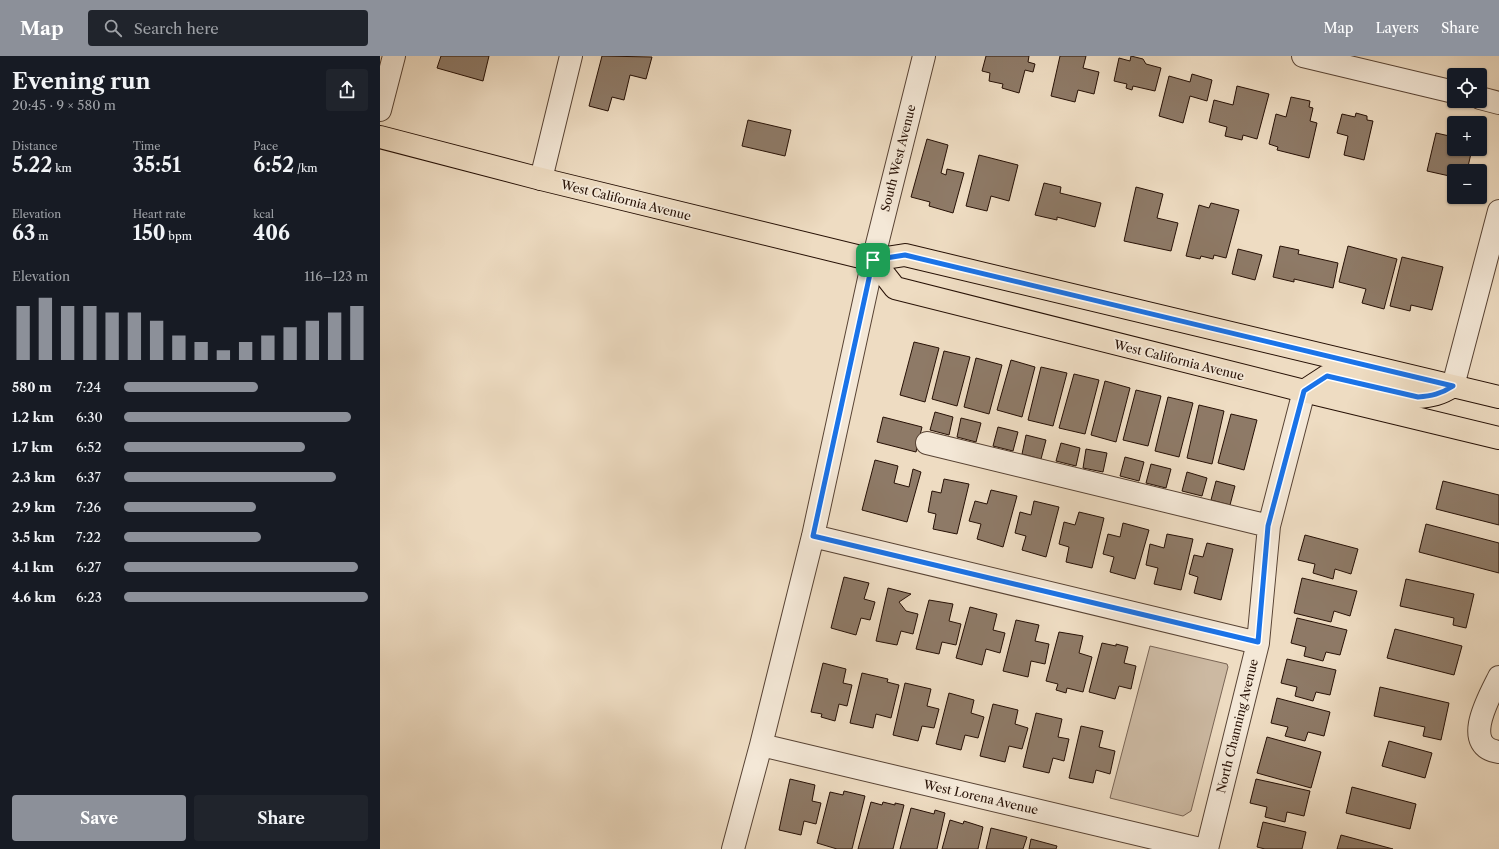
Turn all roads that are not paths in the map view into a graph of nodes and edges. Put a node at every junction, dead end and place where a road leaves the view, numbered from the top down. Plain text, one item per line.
1 (394, 56) edge
2 (571, 56) edge
3 (924, 56) edge
4 (1303, 56) edge
5 (1447, 90) edge
6 (1487, 100) edge
7 (1499, 103) edge
8 (380, 110) edge
9 (380, 137) edge
10 (541, 179) junction
11 (1499, 211) edge
12 (873, 260) junction
13 (1453, 386) junction
14 (1304, 391) junction
15 (1499, 397) edge
16 (1499, 438) edge
17 (927, 443) dead end
18 (1268, 526) junction
19 (813, 536) junction
20 (1258, 642) junction
21 (1499, 677) edge
22 (761, 745) junction
23 (1499, 752) edge
24 (733, 849) edge
25 (1200, 849) edge
26 (1207, 849) edge

1 - 8 street
2 - 10 street
3 - 12 street, South West Avenue
4 - 5 street
6 - 7 street
9 - 10 main road, West California Avenue
10 - 12 main road, West California Avenue
11 - 13 street
12 - 13 main road, West California Avenue
12 - 14 main road, West California Avenue
12 - 19 street, South West Avenue
13 - 14 main road
13 - 15 main road, West California Avenue
14 - 16 main road, West California Avenue
14 - 18 street, North Channing Avenue
17 - 18 street
18 - 20 street, North Channing Avenue
19 - 20 street
19 - 22 street, South West Avenue
20 - 26 street, North Channing Avenue
21 - 23 street
22 - 24 street, South West Avenue
22 - 25 street, West Lorena Avenue

